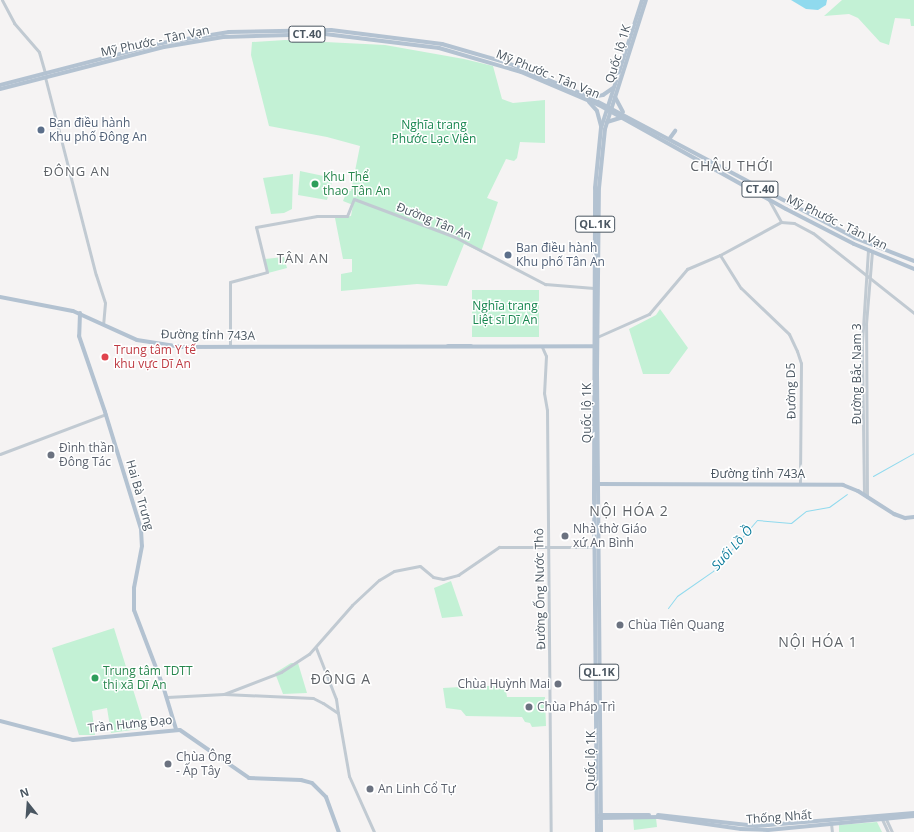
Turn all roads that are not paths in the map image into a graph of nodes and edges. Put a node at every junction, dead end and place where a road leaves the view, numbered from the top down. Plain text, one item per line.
1 (2, 0) edge
2 (642, 0) edge
3 (646, 0) edge
4 (45, 75) junction
5 (0, 85) edge
6 (615, 86) junction
7 (0, 89) edge
8 (615, 97) junction
9 (588, 99) junction
10 (609, 109) junction
11 (624, 116) junction
12 (607, 123) junction
13 (601, 128) junction
14 (674, 131) dead end
15 (670, 138) junction
16 (778, 199) junction
17 (769, 200) junction
18 (774, 203) junction
19 (781, 222) junction
20 (870, 250) junction
21 (720, 255) junction
22 (914, 261) edge
23 (914, 269) edge
24 (865, 275) junction
25 (870, 278) junction
26 (596, 288) junction
27 (0, 297) edge
28 (80, 313) junction
29 (914, 313) edge
30 (103, 324) junction
31 (595, 338) junction
32 (230, 346) junction
33 (595, 346) junction
34 (542, 347) junction
35 (106, 414) junction
36 (0, 454) edge
37 (596, 484) junction
38 (800, 484) junction
39 (865, 496) junction
40 (914, 517) edge
41 (548, 547) junction
42 (596, 547) junction
43 (316, 648) junction
44 (246, 686) junction
45 (224, 694) junction
46 (249, 695) junction
47 (167, 698) junction
48 (337, 701) junction
49 (328, 706) junction
50 (338, 713) junction
51 (0, 721) edge
52 (176, 729) junction
53 (914, 813) edge
54 (914, 816) edge
55 (600, 817) junction
56 (883, 817) junction
57 (831, 821) junction
58 (339, 832) edge
59 (374, 832) edge
60 (551, 832) edge
61 (597, 832) edge
62 (601, 832) edge
63 (832, 832) edge
64 (888, 832) edge
65 (892, 832) edge

1 - 4 street
2 - 6 main road, Quốc lộ 1K / QL.1K
3 - 8 main road, Quốc lộ 1K / QL.1K
4 - 5 main road, Mỹ Phước - Tân Vạn / CT.40
4 - 7 main road, Mỹ Phước - Tân Vạn / CT.40
4 - 9 main road, Mỹ Phước - Tân Vạn / CT.40
4 - 30 street
6 - 9 main road
6 - 10 main road, Quốc lộ 1K / QL.1K
8 - 10 main road, Quốc lộ 1K / QL.1K
8 - 11 main road
9 - 10 main road, Mỹ Phước - Tân Vạn / CT.40
9 - 13 main road
10 - 11 main road, Mỹ Phước - Tân Vạn / CT.40
10 - 12 main road, Quốc lộ 1K / QL.1K
10 - 13 main road, Quốc lộ 1K / QL.1K
11 - 12 main road
11 - 15 main road, Mỹ Phước - Tân Vạn / CT.40
11 - 17 main road, Mỹ Phước - Tân Vạn / CT.40
12 - 26 main road, Quốc lộ 1K / QL.1K
13 - 26 main road, Quốc lộ 1K / QL.1K
14 - 15 main road
15 - 16 main road, Mỹ Phước - Tân Vạn / CT.40
16 - 18 main road
16 - 22 main road, Mỹ Phước - Tân Vạn / CT.40
17 - 18 main road, Mỹ Phước - Tân Vạn / CT.40
17 - 19 street
18 - 20 main road, Mỹ Phước - Tân Vạn / CT.40
19 - 21 street
19 - 24 street
20 - 23 main road, Mỹ Phước - Tân Vạn / CT.40
20 - 24 street, Đường Bắc Nam 3
20 - 25 street, Đường Bắc Nam 3
21 - 31 street
21 - 38 street, Đường D5
24 - 25 street
24 - 39 street, Đường Bắc Nam 3
25 - 29 street
25 - 39 street, Đường Bắc Nam 3
26 - 31 main road, Quốc lộ 1K / QL.1K
26 - 32 street, Đường Tân An
27 - 28 main road, Đường tỉnh 743A
28 - 30 main road, Đường tỉnh 743A
28 - 35 main road, Hai Bà Trưng
30 - 32 main road, Đường tỉnh 743A
31 - 33 main road, Quốc lộ 1K / QL.1K
32 - 34 main road, Đường tỉnh 743A
33 - 34 main road, Đường tỉnh 743A
33 - 37 main road, Quốc lộ 1K / QL.1K
34 - 41 street, Đường Ống Nước Thô
35 - 36 street
35 - 47 main road, Hai Bà Trưng
37 - 38 main road, Đường tỉnh 743A
37 - 42 main road, Quốc lộ 1K / QL.1K
38 - 39 main road, Đường tỉnh 743A
39 - 40 main road, Đường tỉnh 743A
41 - 42 street
41 - 43 street
41 - 60 street, Đường Ống Nước Thô
42 - 55 main road, Quốc lộ 1K / QL.1K
43 - 44 street
43 - 48 street
44 - 45 street
44 - 46 street
45 - 46 street
45 - 47 street
46 - 49 street
47 - 52 main road, Hai Bà Trưng
48 - 49 street
48 - 50 street
49 - 50 street
50 - 59 street
51 - 52 main road, Trần Hưng Đạo
52 - 58 main road, Trần Hưng Đạo
53 - 56 main road, Thống Nhất
54 - 56 main road, Thống Nhất
55 - 57 main road, Thống Nhất
55 - 61 main road, Quốc lộ 1K / QL.1K
55 - 62 main road, Quốc lộ 1K / QL.1K
56 - 57 main road, Thống Nhất
56 - 64 street
56 - 65 street
57 - 63 street

